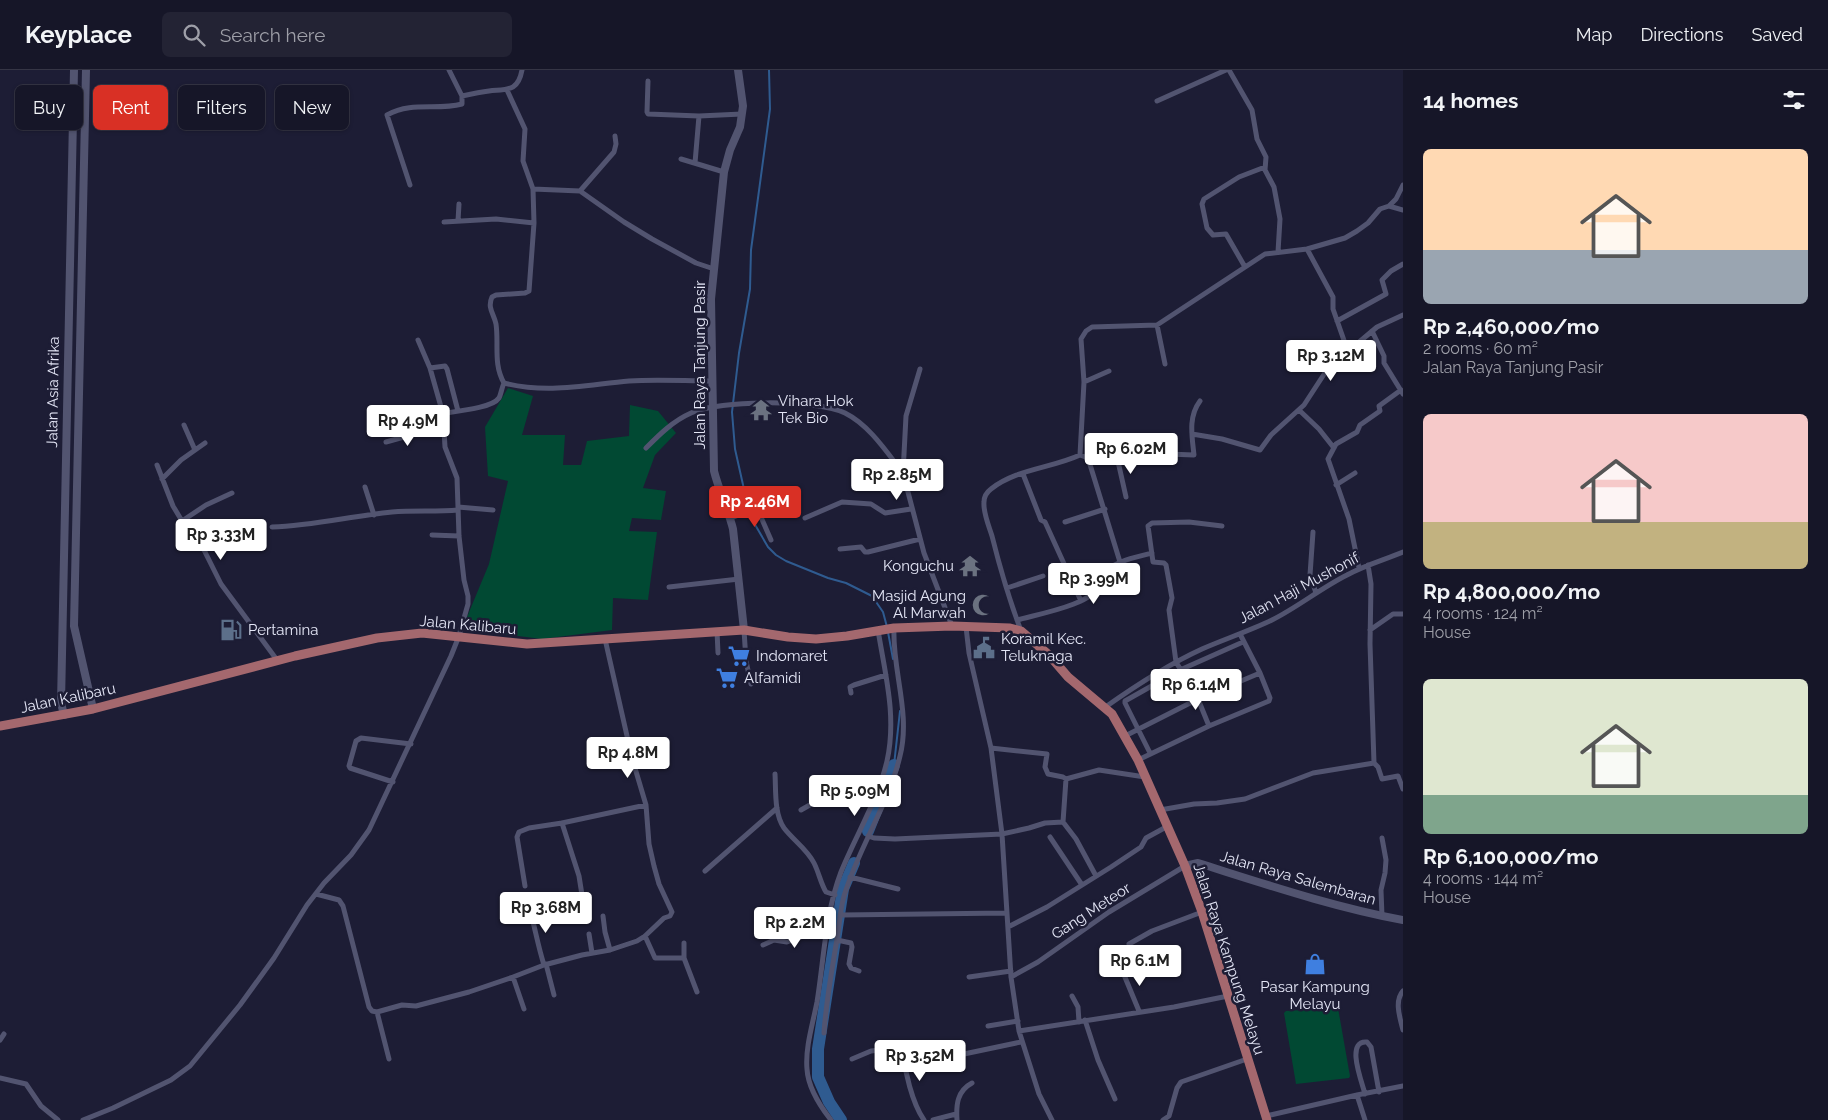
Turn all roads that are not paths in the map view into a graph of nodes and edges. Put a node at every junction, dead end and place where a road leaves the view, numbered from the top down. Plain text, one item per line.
1 (74, 70) edge
2 (86, 70) edge
3 (448, 70) edge
4 (522, 70) edge
5 (738, 70) edge
6 (1228, 70) edge
7 (648, 81) dead end
8 (507, 90) junction
9 (462, 96) junction
10 (1157, 101) dead end
11 (742, 114) junction
12 (700, 116) junction
13 (615, 136) dead end
14 (682, 159) dead end
15 (695, 163) junction
16 (1265, 167) junction
17 (724, 172) junction
18 (410, 185) dead end
19 (1403, 185) edge
20 (533, 189) junction
21 (580, 191) junction
22 (458, 204) dead end
23 (1389, 206) junction
24 (1403, 210) edge
25 (458, 221) junction
26 (444, 222) dead end
27 (534, 223) junction
28 (1307, 249) junction
29 (1278, 252) junction
30 (1403, 264) edge
31 (1245, 267) junction
32 (714, 269) junction
33 (1403, 315) edge
34 (1338, 321) junction
35 (1157, 325) junction
36 (1372, 331) junction
37 (418, 340) dead end
38 (1347, 349) junction
39 (1165, 364) dead end
40 (430, 368) junction
41 (920, 369) dead end
42 (1109, 371) dead end
43 (713, 381) junction
44 (1084, 382) junction
45 (504, 383) junction
46 (1402, 392) edge
47 (1200, 401) dead end
48 (715, 406) junction
49 (1299, 410) junction
50 (458, 411) junction
51 (443, 414) junction
52 (184, 425) dead end
53 (1192, 434) junction
54 (386, 442) dead end
55 (205, 443) dead end
56 (646, 448) dead end
57 (1334, 448) junction
58 (194, 450) junction
59 (1080, 456) junction
60 (1117, 457) junction
61 (1088, 458) junction
62 (157, 465) dead end
63 (1355, 472) dead end
64 (903, 473) junction
65 (1024, 474) junction
66 (162, 479) junction
67 (1336, 485) junction
68 (365, 487) dead end
69 (232, 493) dead end
70 (778, 497) dead end
71 (1126, 497) dead end
72 (458, 508) junction
73 (755, 509) junction
74 (911, 509) junction
75 (1105, 509) junction
76 (493, 510) dead end
77 (374, 515) junction
78 (731, 518) junction
79 (805, 518) dead end
80 (182, 521) junction
81 (1065, 522) dead end
82 (1222, 526) dead end
83 (272, 527) dead end
84 (1313, 532) dead end
85 (432, 536) dead end
86 (459, 536) junction
87 (920, 539) junction
88 (256, 540) dead end
89 (772, 540) dead end
90 (840, 549) dead end
91 (204, 550) junction
92 (1403, 552) edge
93 (1152, 553) junction
94 (1120, 562) junction
95 (1368, 565) junction
96 (1359, 568) junction
97 (1043, 576) dead end
98 (739, 579) junction
99 (669, 588) dead end
100 (1006, 588) junction
101 (1316, 593) junction
102 (1081, 601) junction
103 (1403, 614) edge
104 (1017, 620) junction
105 (952, 626) junction
106 (966, 627) junction
107 (886, 628) junction
108 (744, 630) junction
109 (1370, 630) junction
110 (717, 631) junction
111 (1021, 631) junction
112 (1240, 634) junction
113 (459, 636) junction
114 (605, 639) junction
115 (1243, 642) junction
116 (718, 653) dead end
117 (277, 660) junction
118 (1176, 662) junction
119 (1180, 670) junction
120 (1260, 673) junction
121 (886, 675) junction
122 (751, 684) dead end
123 (851, 693) dead end
124 (1198, 699) junction
125 (93, 708) junction
126 (1104, 708) junction
127 (64, 715) junction
128 (0, 726) edge
129 (1209, 726) junction
130 (1138, 728) junction
131 (1125, 736) junction
132 (411, 744) junction
133 (991, 748) junction
134 (1150, 753) junction
135 (1138, 760) junction
136 (1374, 763) junction
137 (775, 774) dead end
138 (1146, 777) junction
139 (1066, 779) junction
140 (393, 782) junction
141 (1403, 789) edge
142 (877, 793) junction
143 (646, 805) junction
144 (777, 808) junction
145 (801, 810) dead end
146 (1160, 810) junction
147 (1063, 822) junction
148 (562, 823) junction
149 (1168, 826) junction
150 (1002, 834) junction
151 (868, 836) junction
152 (1050, 837) dead end
153 (1382, 838) dead end
154 (1185, 866) junction
155 (705, 871) dead end
156 (1096, 876) junction
157 (850, 878) junction
158 (1082, 885) junction
159 (525, 886) dead end
160 (898, 890) dead end
161 (316, 894) junction
162 (835, 894) junction
163 (530, 910) dead end
164 (1202, 912) junction
165 (1007, 913) junction
166 (585, 914) dead end
167 (841, 915) junction
168 (603, 916) dead end
169 (1382, 916) junction
170 (1403, 920) edge
171 (1008, 927) junction
172 (1221, 933) dead end
173 (589, 934) dead end
174 (1209, 934) junction
175 (645, 936) junction
176 (825, 936) junction
177 (837, 940) junction
178 (684, 943) dead end
179 (1129, 944) dead end
180 (763, 945) dead end
181 (610, 950) junction
182 (592, 953) junction
183 (684, 958) junction
184 (545, 964) junction
185 (1122, 970) dead end
186 (859, 971) dead end
187 (1011, 974) junction
188 (513, 977) junction
189 (970, 978) dead end
190 (1403, 991) edge
191 (697, 992) dead end
192 (554, 995) dead end
193 (1072, 996) dead end
194 (1228, 996) junction
195 (524, 1009) dead end
196 (1139, 1011) junction
197 (377, 1012) junction
198 (1018, 1021) junction
199 (1082, 1021) junction
200 (988, 1026) dead end
201 (1403, 1030) edge
202 (1018, 1031) junction
203 (824, 1033) dead end
204 (4, 1034) dead end
205 (0, 1040) edge
206 (1021, 1042) junction
207 (902, 1050) junction
208 (1247, 1058) junction
209 (389, 1059) dead end
210 (852, 1059) dead end
211 (0, 1078) edge
212 (972, 1083) dead end
213 (1403, 1086) edge
214 (1379, 1092) junction
215 (1365, 1094) junction
216 (1357, 1095) junction
217 (1116, 1099) dead end
218 (956, 1117) edge
219 (1266, 1118) edge
220 (58, 1120) edge
221 (83, 1120) edge
222 (831, 1120) edge
223 (924, 1120) edge
224 (933, 1120) edge
225 (1052, 1120) edge
226 (1163, 1120) edge
227 (1364, 1120) edge

1 - 127 street, Jalan Asia Afrika
2 - 125 street, Jalan Asia Afrika
3 - 9 street
4 - 8 street
5 - 11 street, Jalan Raya Tanjung Pasir
6 - 10 street
6 - 16 street
7 - 12 street
8 - 9 street
8 - 20 street
9 - 18 street
11 - 12 street
11 - 17 street, Jalan Raya Tanjung Pasir
12 - 15 street
13 - 21 street
14 - 15 street
15 - 17 street
16 - 29 street
16 - 31 street
17 - 32 street, Jalan Raya Tanjung Pasir
19 - 23 street
20 - 21 street
20 - 27 street
21 - 32 street
22 - 25 street
23 - 24 street
23 - 28 street
25 - 26 street
25 - 27 street
27 - 45 street
28 - 29 street
28 - 34 street
29 - 31 street
30 - 34 street
31 - 35 street
32 - 43 street, Jalan Raya Tanjung Pasir
33 - 36 street
34 - 38 street
35 - 39 street
35 - 44 street
36 - 38 street
36 - 46 street
37 - 40 street
38 - 49 street
40 - 50 street
40 - 51 street
41 - 64 street
42 - 44 street
43 - 45 street
43 - 48 street, Jalan Raya Tanjung Pasir
44 - 59 street
45 - 50 street
46 - 57 street
47 - 53 street
48 - 56 street
48 - 64 street
48 - 78 street, Jalan Raya Tanjung Pasir
49 - 53 street
49 - 57 street
50 - 51 street
51 - 54 street
51 - 72 street
52 - 58 street
53 - 60 street
55 - 58 street
57 - 67 street
58 - 66 street
59 - 61 street
59 - 65 street
60 - 61 street
60 - 71 street
61 - 75 street
62 - 66 street
63 - 67 street
64 - 74 street
65 - 100 street
65 - 102 street
66 - 80 street
67 - 96 street
68 - 77 street
69 - 80 street
70 - 73 street
72 - 76 street
72 - 77 street
72 - 86 street
73 - 78 street
73 - 89 street
74 - 79 street
74 - 87 street
75 - 81 street
75 - 94 street
77 - 83 street
78 - 98 street, Jalan Raya Tanjung Pasir
80 - 91 street
82 - 93 street
84 - 101 street
85 - 86 street
86 - 113 street
87 - 90 street
87 - 105 street
88 - 91 street
91 - 117 street
92 - 95 street, Jalan Haji Mushonif
93 - 94 street
93 - 118 street
94 - 102 street
95 - 96 street, Jalan Haji Mushonif
95 - 109 street
96 - 101 street, Jalan Haji Mushonif
97 - 100 street
98 - 99 street
98 - 108 street, Jalan Raya Tanjung Pasir
100 - 104 street
101 - 112 street, Jalan Haji Mushonif
102 - 104 street
103 - 109 street
104 - 111 street
105 - 106 main road
105 - 107 main road
106 - 111 main road
106 - 133 street
107 - 108 main road, Jalan Kalibaru
107 - 121 street
107 - 151 street
108 - 110 main road, Jalan Kalibaru
108 - 122 street
109 - 136 street
110 - 114 main road, Jalan Kalibaru
110 - 116 street
111 - 126 main road, Jalan Raya Kampung Melayu
112 - 115 street
112 - 118 street, Jalan Haji Mushonif
113 - 114 main road, Jalan Kalibaru
113 - 117 main road, Jalan Kalibaru
113 - 132 street
114 - 143 street
115 - 119 street
115 - 120 street
117 - 125 main road, Jalan Kalibaru
118 - 119 street
118 - 126 street, Jalan Haji Mushonif
119 - 124 street
119 - 130 street
120 - 124 street
120 - 129 street
121 - 123 street
121 - 142 street
124 - 129 street
124 - 130 street
125 - 127 main road, Jalan Kalibaru
126 - 131 main road, Jalan Raya Kampung Melayu
127 - 128 main road, Jalan Kalibaru
129 - 134 street
130 - 131 street
130 - 134 street
131 - 135 main road, Jalan Raya Kampung Melayu
132 - 140 street
132 - 140 street
133 - 139 street
133 - 150 street
134 - 135 street
135 - 138 main road, Jalan Raya Kampung Melayu
136 - 141 street
136 - 146 street
137 - 144 street
138 - 139 street
138 - 146 main road, Jalan Raya Kampung Melayu
139 - 147 street
140 - 161 street
142 - 145 street
142 - 162 street
143 - 148 street
143 - 175 street
144 - 155 street
144 - 162 street
146 - 149 main road, Jalan Raya Kampung Melayu
147 - 150 street
147 - 156 street
148 - 159 street
148 - 166 street
149 - 154 main road, Jalan Raya Kampung Melayu
149 - 156 street
150 - 151 street
150 - 165 street
151 - 157 street
152 - 158 street
153 - 169 street
154 - 164 main road, Jalan Raya Kampung Melayu
154 - 169 street, Jalan Raya Salembaran
154 - 187 street, Gang Meteor
156 - 158 street
157 - 160 street
157 - 167 street
158 - 171 street
161 - 197 street
161 - 221 street
162 - 176 street
163 - 184 street
164 - 174 main road, Jalan Raya Kampung Melayu
164 - 179 street
165 - 167 street
165 - 171 street
167 - 177 street
168 - 181 street
169 - 170 street, Jalan Raya Salembaran
171 - 187 street
172 - 174 street
173 - 182 street
174 - 194 main road, Jalan Raya Kampung Melayu
175 - 181 street
175 - 183 street
176 - 180 street
176 - 222 street
177 - 186 street
177 - 203 street
178 - 183 street
181 - 182 street
182 - 184 street
183 - 191 street
184 - 188 street
184 - 192 street
185 - 196 street
187 - 189 street, Gang Meteor
187 - 198 street
188 - 195 street
188 - 197 street
190 - 201 street
193 - 199 street
194 - 196 street
194 - 208 main road, Jalan Raya Kampung Melayu
196 - 199 street
197 - 209 street
198 - 200 street
198 - 202 street
199 - 202 street
199 - 217 street
202 - 206 street
204 - 205 street
206 - 207 street
206 - 225 street
207 - 210 street
207 - 223 street
208 - 219 main road, Jalan Raya Kampung Melayu
208 - 226 street
211 - 220 street
212 - 218 street
213 - 214 street
214 - 215 street
214 - 215 street
215 - 216 street
216 - 219 street
216 - 227 street
218 - 224 street

